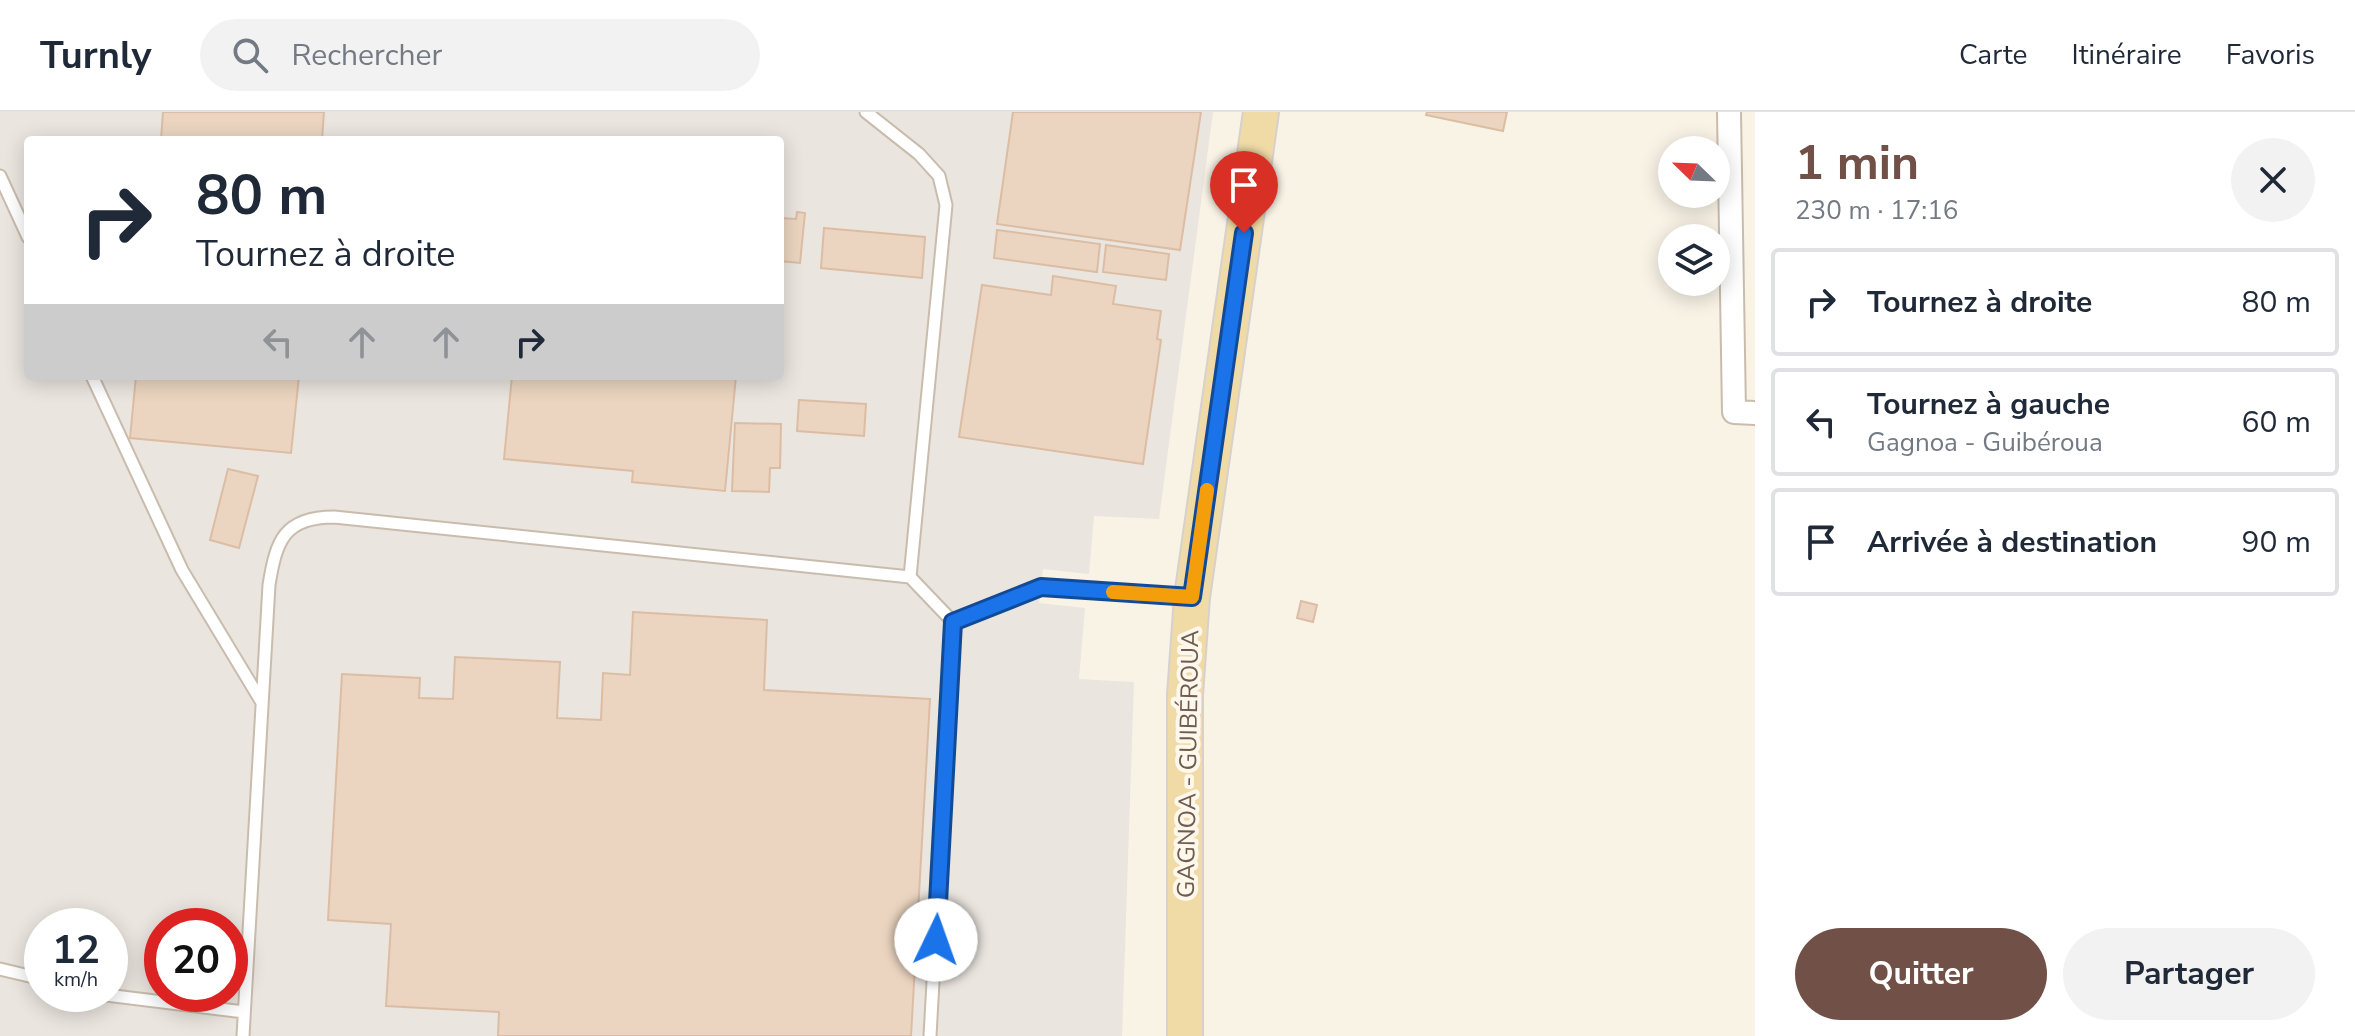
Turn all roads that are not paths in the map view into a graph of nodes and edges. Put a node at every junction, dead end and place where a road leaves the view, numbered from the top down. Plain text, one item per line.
1 (866, 112) edge
2 (1261, 112) edge
3 (1729, 112) edge
4 (0, 176) edge
5 (24, 228) edge
6 (94, 380) edge
7 (1755, 413) edge
8 (910, 577) junction
9 (1192, 597) junction
10 (953, 622) junction
11 (261, 701) junction
12 (248, 939) edge
13 (0, 969) edge
14 (24, 975) edge
15 (244, 1012) edge
16 (243, 1036) edge
17 (930, 1036) edge
18 (1185, 1036) edge

1 - 8 lane
2 - 9 main road, GAGNOA - GUIBÉROUA
3 - 7 street
4 - 5 lane
6 - 11 lane
8 - 10 lane
8 - 11 lane
9 - 10 lane
9 - 18 main road, GAGNOA - GUIBÉROUA
10 - 17 lane
11 - 12 lane
13 - 14 lane
15 - 16 lane

